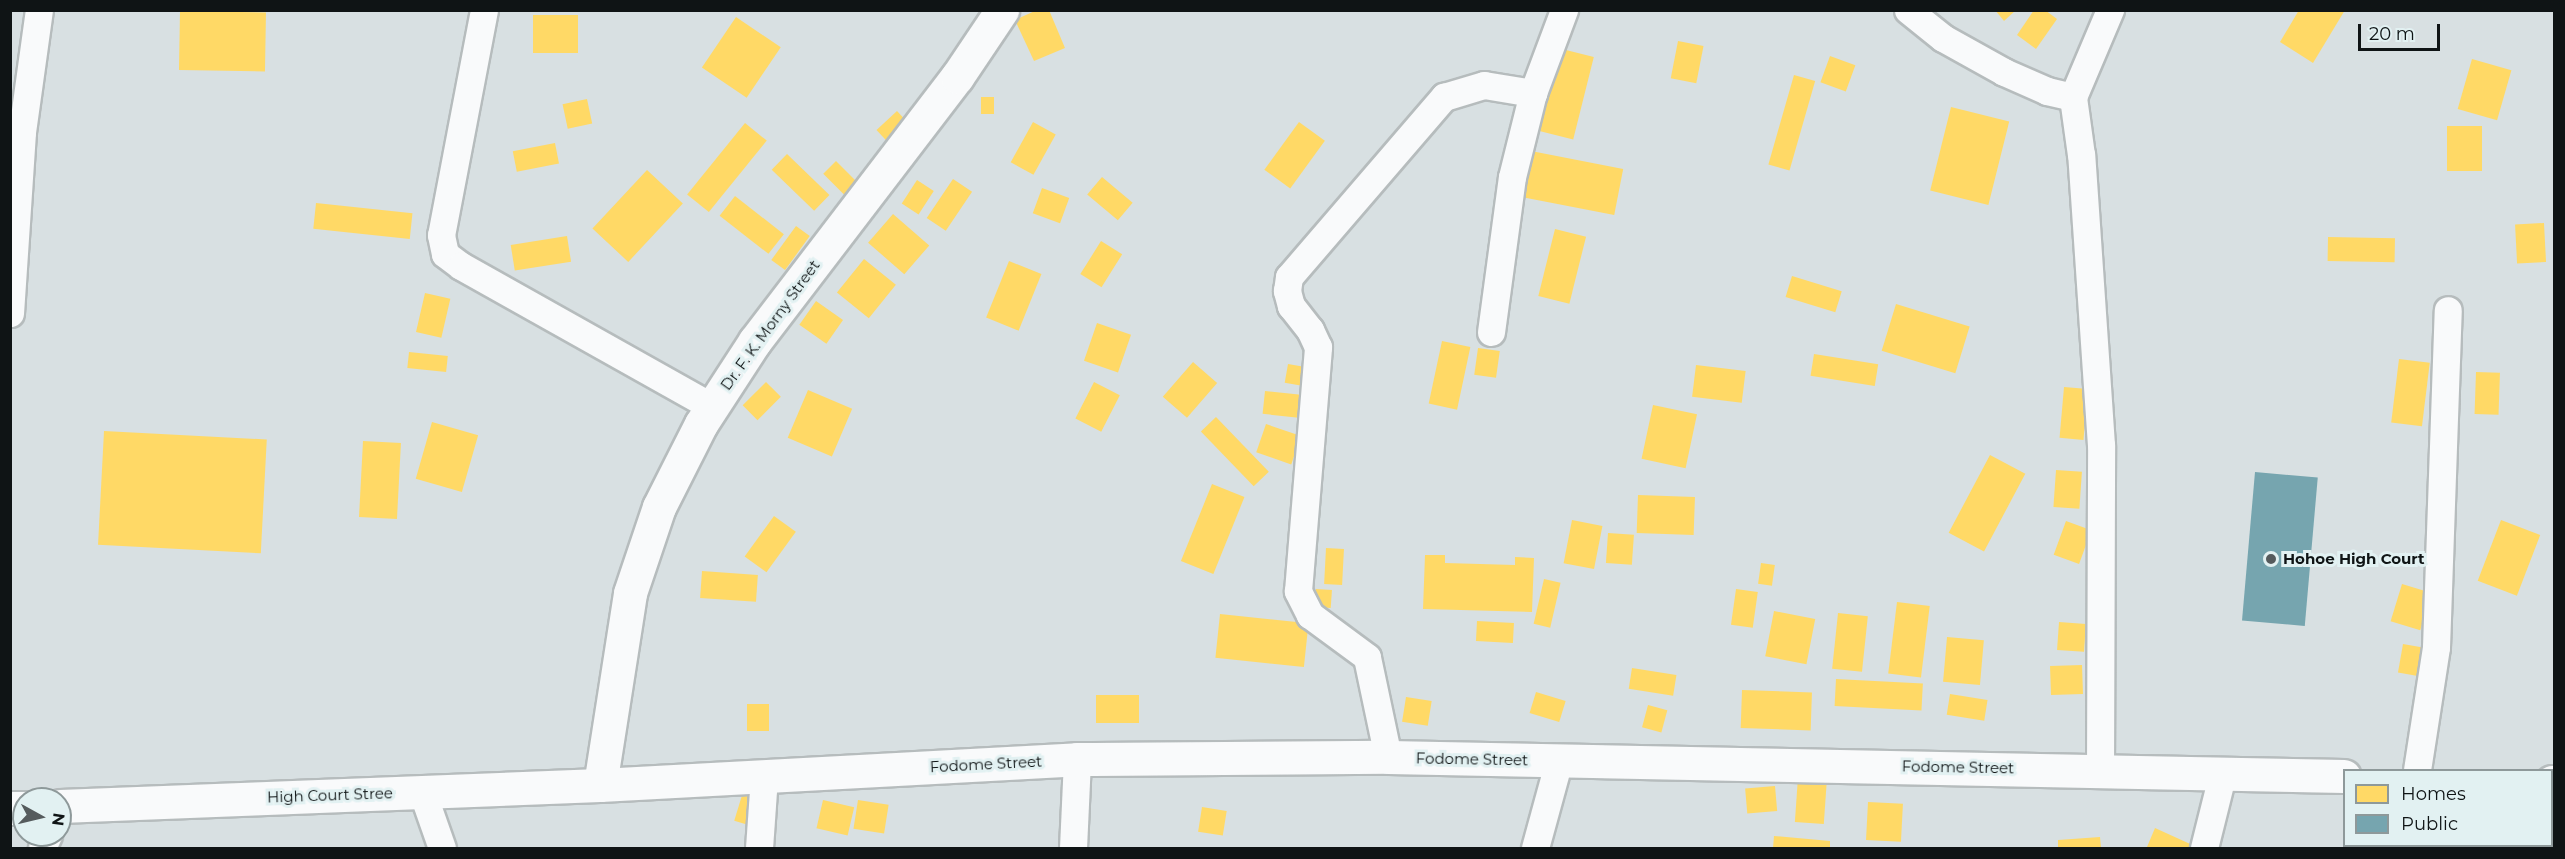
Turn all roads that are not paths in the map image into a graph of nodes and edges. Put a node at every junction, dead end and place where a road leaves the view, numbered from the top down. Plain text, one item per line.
1 (39, 10) edge
2 (484, 10) edge
3 (1002, 10) edge
4 (1564, 10) edge
5 (1908, 10) edge
6 (2110, 10) edge
7 (1533, 93) junction
8 (2073, 97) junction
9 (2448, 310) dead end
10 (10, 313) edge
11 (1491, 332) dead end
12 (712, 407) junction
13 (1388, 757) junction
14 (1077, 759) junction
15 (1558, 760) junction
16 (2417, 769) edge
17 (2100, 770) junction
18 (2223, 772) junction
19 (2343, 776) edge
20 (764, 777) junction
21 (600, 785) junction
22 (422, 791) junction
23 (72, 806) edge
24 (442, 849) edge
25 (759, 849) edge
26 (1073, 849) edge
27 (1535, 849) edge
28 (2204, 849) edge

1 - 10 street
2 - 12 street
3 - 12 street, Dr. F. K. Morny Street
4 - 7 street
5 - 8 street
6 - 8 street
7 - 11 street
7 - 13 street
8 - 17 street
9 - 16 street
12 - 21 street, Dr. F. K. Morny Street
13 - 14 street, Fodome Street
13 - 15 street, Fodome Street
14 - 20 street, Fodome Street
14 - 26 street
15 - 17 street, Fodome Street
15 - 27 street
17 - 18 street, Fodome Street
18 - 19 street, Fodome Street
18 - 28 street
20 - 21 street, Fodome Street
20 - 25 street
21 - 22 street, High Court Stree
22 - 23 street, High Court Stree
22 - 24 street

